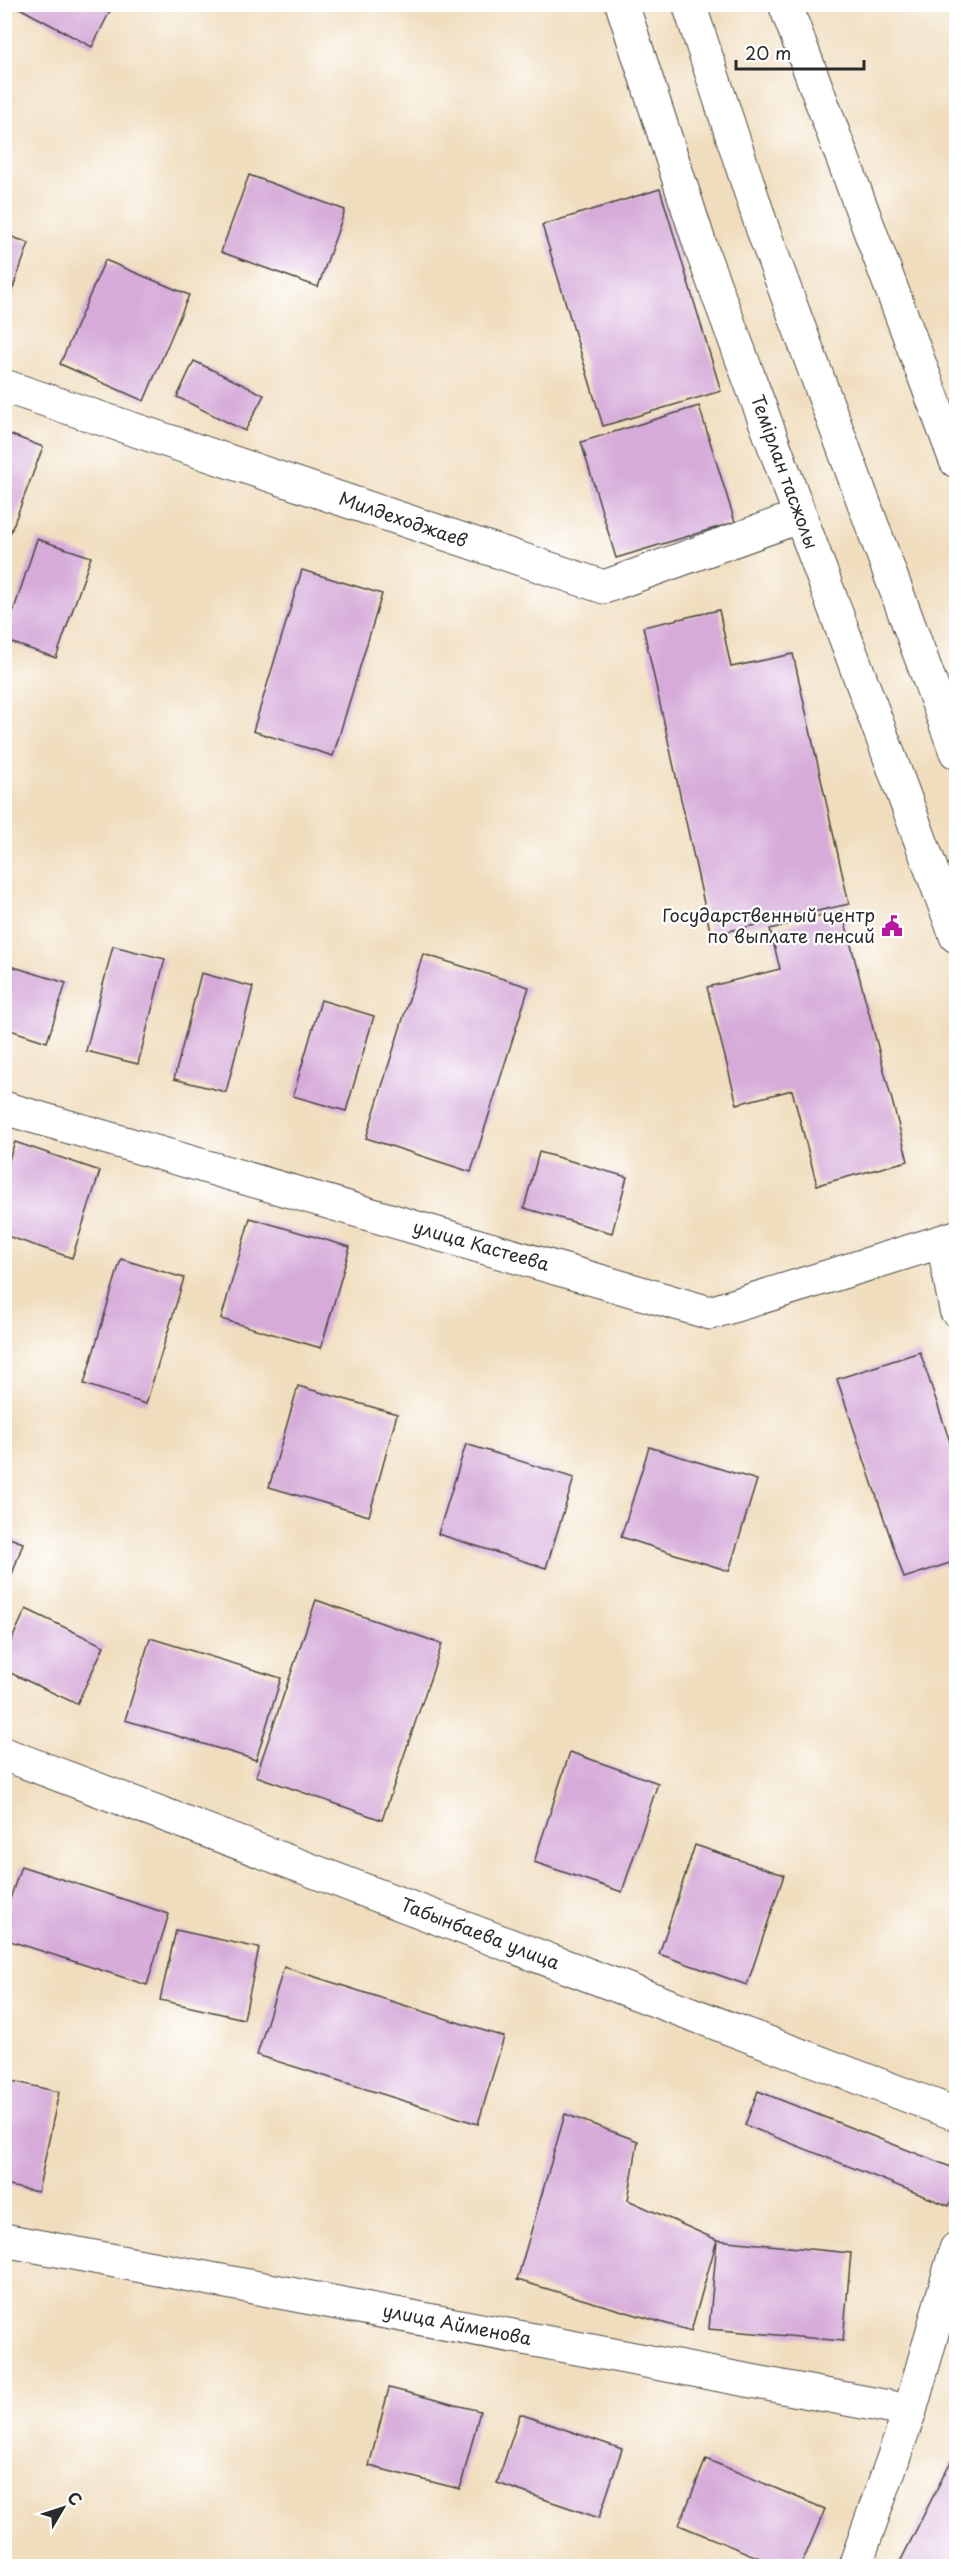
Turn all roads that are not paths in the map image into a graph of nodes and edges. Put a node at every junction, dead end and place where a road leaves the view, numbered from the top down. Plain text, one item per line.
1 (622, 4) edge
2 (689, 4) edge
3 (785, 4) edge
4 (4, 386) edge
5 (957, 461) edge
6 (801, 516) junction
7 (957, 752) edge
8 (957, 936) edge
9 (4, 1108) edge
10 (950, 1239) edge
11 (957, 1310) edge
12 (4, 1754) edge
13 (957, 2114) edge
14 (4, 2240) edge
15 (957, 2249) edge
16 (910, 2410) junction
17 (855, 2566) edge

1 - 6 street, Темірлан тасжолы
2 - 7 street
3 - 5 street
4 - 6 street, Милдеходжаев
6 - 8 street, Темірлан тасжолы
9 - 10 street, улица Кастеева
10 - 11 street
12 - 13 street, Табынбаева улица
14 - 16 street, улица Айменова
15 - 16 street
16 - 17 street

